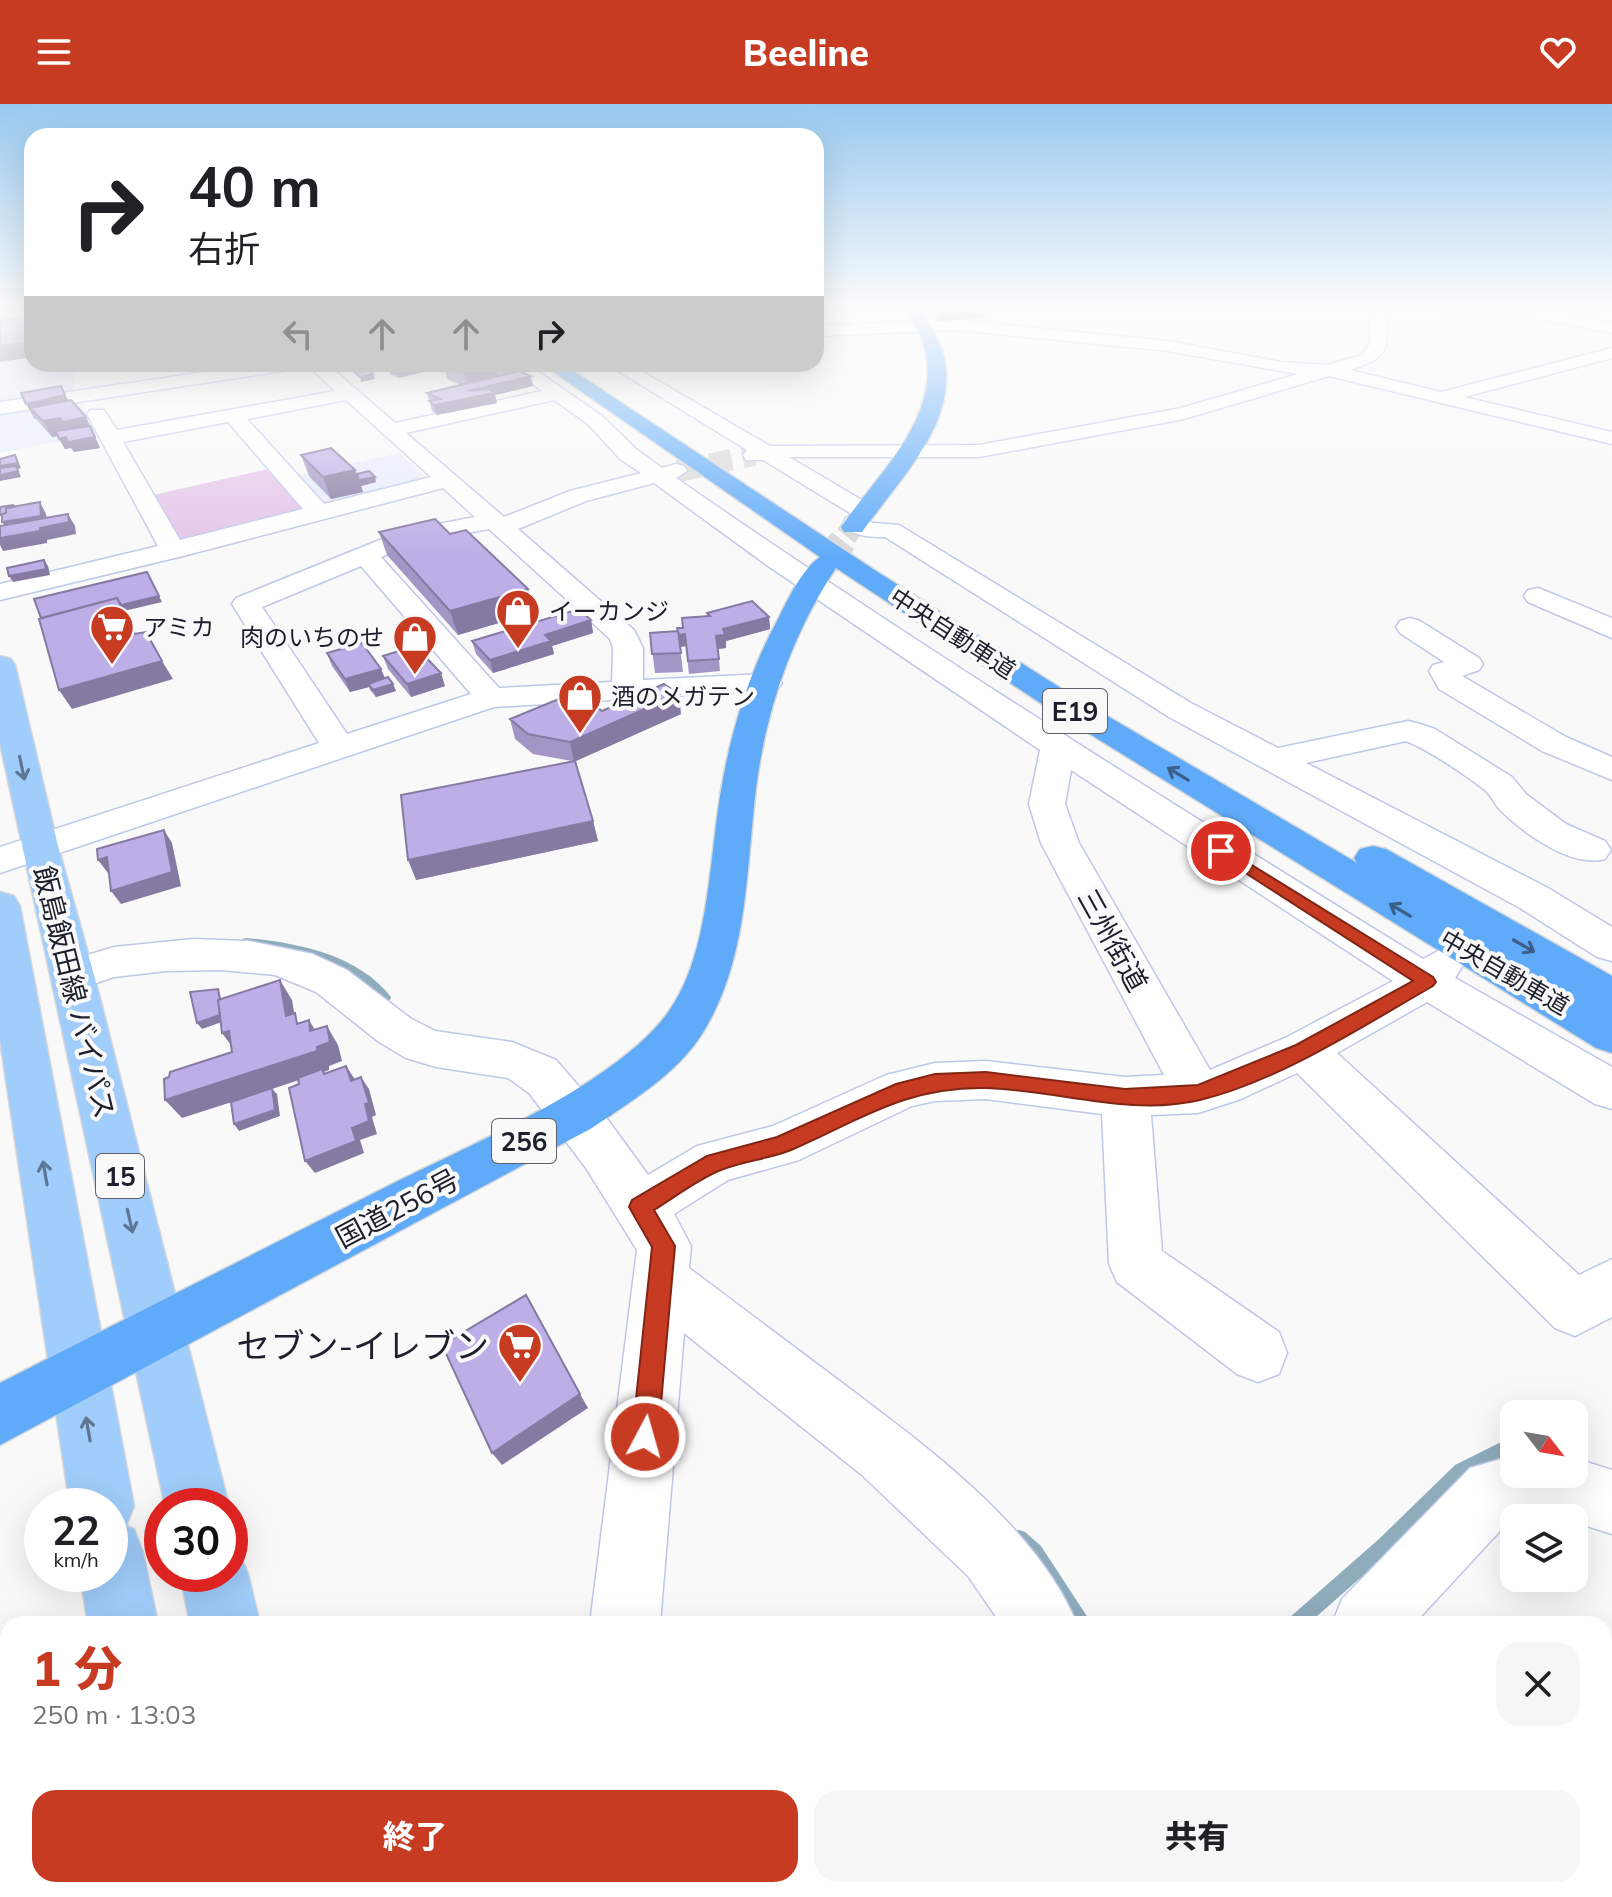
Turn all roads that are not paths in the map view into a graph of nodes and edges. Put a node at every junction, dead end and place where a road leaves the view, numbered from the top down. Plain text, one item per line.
1 (67, 391) edge
2 (87, 391) edge
3 (345, 391) edge
4 (517, 391) edge
5 (566, 391) edge
6 (572, 391) edge
7 (616, 391) edge
8 (659, 391) edge
9 (938, 391) edge
10 (1262, 391) edge
11 (1413, 391) edge
12 (1465, 391) edge
13 (349, 394) junction
14 (1440, 397) junction
15 (0, 408) edge
16 (232, 415) junction
17 (391, 430) junction
18 (110, 438) junction
19 (1612, 438) edge
20 (907, 452) junction
21 (761, 454) junction
22 (668, 473) junction
23 (449, 480) junction
24 (318, 511) junction
25 (857, 520) junction
26 (498, 524) junction
27 (222, 538) junction
28 (174, 551) junction
29 (364, 554) junction
30 (819, 573) junction
31 (247, 578) junction
32 (0, 592) edge
33 (1538, 596) dead end
34 (1410, 627) dead end
35 (1612, 629) edge
36 (0, 665) edge
37 (766, 683) junction
38 (627, 688) junction
39 (491, 698) junction
40 (338, 747) junction
41 (1274, 759) junction
42 (1055, 764) junction
43 (1612, 770) edge
44 (1602, 842) edge
45 (20, 853) edge
46 (0, 906) edge
47 (1522, 906) junction
48 (1612, 946) edge
49 (1434, 974) junction
50 (73, 975) junction
51 (1612, 996) edge
52 (1612, 1035) edge
53 (1303, 1050) junction
54 (1612, 1090) edge
55 (1198, 1093) junction
56 (1125, 1097) junction
57 (575, 1114) junction
58 (640, 1207) junction
59 (662, 1281) junction
60 (1612, 1286) edge
61 (156, 1334) junction
62 (1258, 1353) dead end
63 (79, 1375) junction
64 (0, 1415) edge
65 (99, 1488) edge
66 (193, 1488) edge
67 (1612, 1502) edge
68 (117, 1592) edge
69 (218, 1592) edge
70 (122, 1616) edge
71 (223, 1616) edge
72 (626, 1616) edge
73 (1036, 1616) edge
74 (1375, 1616) edge

1 - 15 street
2 - 18 street
3 - 13 street
4 - 17 street
5 - 22 street
52 -> 6 highway, 中央自動車道 / E19
7 -> 51 highway, 中央自動車道 / E19
8 - 21 street
9 - 20 highway
10 - 20 street
11 - 14 street
12 - 14 street
13 - 16 street
13 - 17 street
14 - 19 street
16 - 18 street
16 - 24 street
17 - 23 street
18 - 28 street
20 - 21 street
20 - 25 highway
21 - 25 street
22 - 26 street
22 - 30 street
23 - 24 street
23 - 26 street
24 - 27 street
25 - 41 street
26 - 29 street
26 - 38 street
27 - 28 street
27 - 31 street
28 - 32 street
29 - 31 street
29 - 39 street
30 - 37 highway, 国道256号 / 256
30 - 42 street
31 - 40 street
33 - 35 street
34 - 43 street
36 -> 45 main road, 飯島飯田線 バイパス / 15
37 - 38 street
37 - 57 highway, 国道256号 / 256
38 - 39 street
39 - 40 street
40 - 45 street
41 - 44 street
41 - 47 street
42 - 49 street
42 - 55 street, 三州街道
44 - 47 street
45 - 50 main road, 飯島飯田線 バイパス / 15
63 -> 46 main road, 飯島飯田線 バイパス
47 - 48 street
49 - 53 street
49 - 54 street
50 - 57 street
50 -> 61 main road, 飯島飯田線 バイパス / 15
53 - 55 street
53 - 60 street
55 - 56 street
56 - 58 street
56 - 62 street
57 - 58 street
57 - 61 highway, 国道256号 / 256
58 - 59 street
59 - 72 street
59 - 73 street
61 - 63 highway, 国道256号 / 256
61 - 66 main road, 飯島飯田線 バイパス / 15
63 - 64 highway, 国道256号 / 256
65 -> 63 main road, 飯島飯田線 バイパス
67 - 74 street
68 - 70 main road
69 - 71 main road

